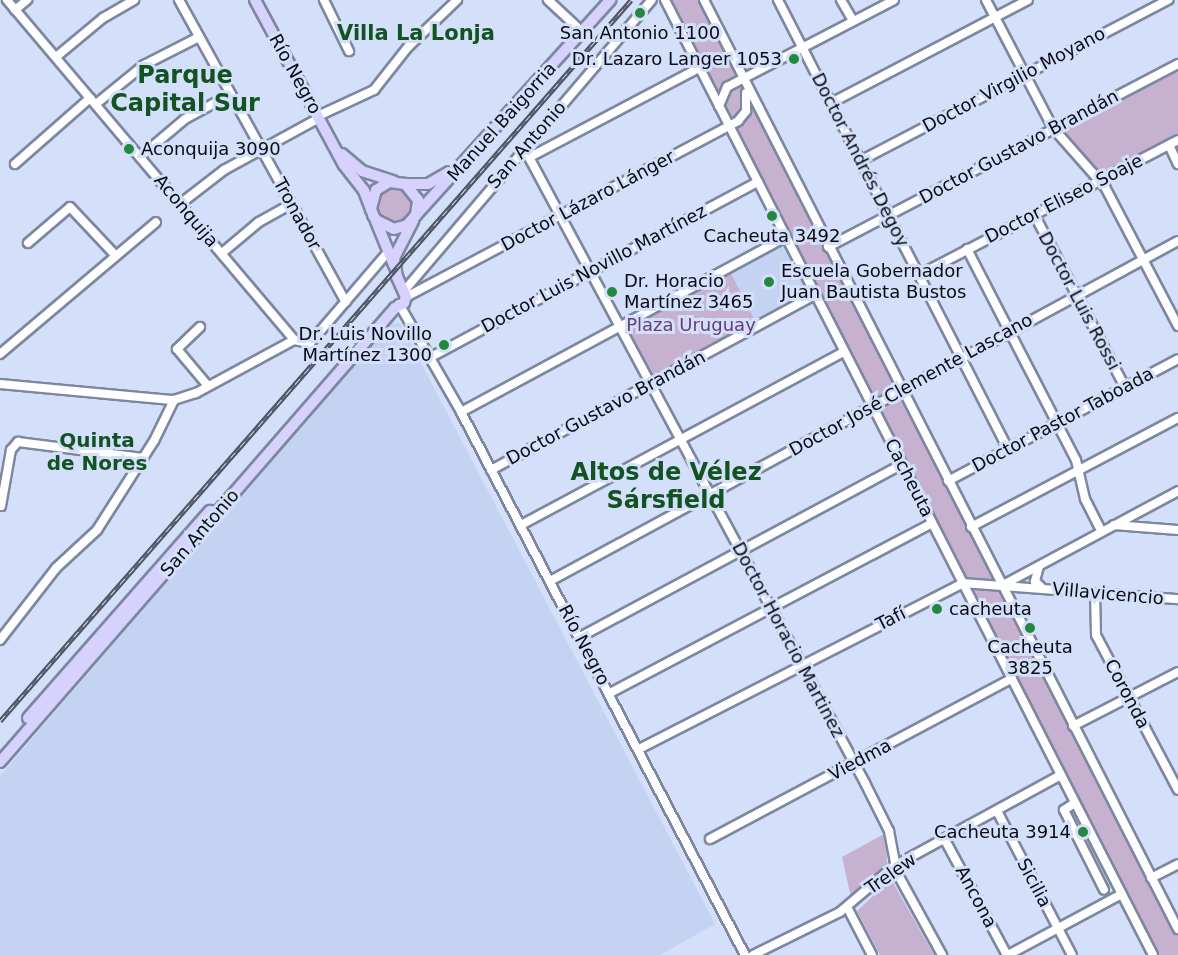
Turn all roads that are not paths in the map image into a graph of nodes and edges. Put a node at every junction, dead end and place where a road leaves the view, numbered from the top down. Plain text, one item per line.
1 (7, 0) edge
2 (27, 0) edge
3 (134, 0) edge
4 (179, 0) edge
5 (255, 0) edge
6 (324, 0) edge
7 (457, 0) edge
8 (548, 0) edge
9 (600, 0) edge
10 (610, 0) edge
11 (652, 0) edge
12 (665, 0) edge
13 (704, 0) edge
14 (778, 0) edge
15 (841, 0) edge
16 (894, 0) edge
17 (986, 0) edge
18 (1028, 0) edge
19 (1168, 0) edge
20 (15, 10) junction
21 (995, 17) junction
22 (853, 21) junction
23 (577, 27) junction
24 (199, 37) junction
25 (803, 47) junction
26 (349, 51) dead end
27 (56, 57) junction
28 (1178, 64) edge
29 (699, 68) junction
30 (1025, 75) junction
31 (742, 79) junction
32 (746, 88) junction
33 (231, 94) junction
34 (93, 101) junction
35 (831, 103) junction
36 (718, 106) junction
37 (319, 117) junction
38 (729, 126) junction
39 (1053, 128) junction
40 (1178, 140) edge
41 (1168, 145) junction
42 (336, 148) junction
43 (524, 148) junction
44 (261, 149) junction
45 (140, 157) junction
46 (530, 157) junction
47 (860, 160) junction
48 (15, 164) dead end
49 (1178, 164) edge
50 (393, 181) junction
51 (1101, 181) junction
52 (758, 182) junction
53 (405, 184) junction
54 (180, 204) junction
55 (291, 204) junction
56 (371, 209) junction
57 (560, 214) junction
58 (1034, 214) junction
59 (889, 215) junction
60 (414, 218) junction
61 (376, 220) junction
62 (156, 222) dead end
63 (786, 237) junction
64 (1178, 241) edge
65 (28, 243) dead end
66 (828, 247) junction
67 (968, 249) junction
68 (388, 252) junction
69 (222, 253) junction
70 (116, 256) junction
71 (1143, 260) junction
72 (395, 267) junction
73 (590, 270) junction
74 (919, 275) junction
75 (815, 295) junction
76 (1076, 296) junction
77 (402, 297) junction
78 (346, 302) junction
79 (620, 326) junction
80 (1178, 326) edge
81 (200, 327) dead end
82 (1010, 331) junction
83 (294, 340) junction
84 (844, 351) junction
85 (0, 354) edge
86 (431, 357) junction
87 (961, 357) junction
88 (1178, 359) edge
89 (0, 384) edge
90 (651, 384) junction
91 (208, 386) junction
92 (1125, 387) junction
93 (901, 390) junction
94 (174, 400) junction
95 (872, 406) junction
96 (461, 412) junction
97 (1178, 418) edge
98 (1058, 423) junction
99 (680, 440) junction
100 (1008, 449) junction
101 (143, 458) junction
102 (902, 464) junction
103 (491, 470) junction
104 (1079, 470) junction
105 (948, 481) junction
106 (1178, 491) edge
107 (710, 495) junction
108 (1, 506) edge
109 (932, 523) junction
110 (521, 525) junction
111 (1113, 525) junction
112 (971, 527) junction
113 (1178, 530) edge
114 (1101, 531) junction
115 (740, 551) junction
116 (1041, 564) junction
117 (550, 581) junction
118 (963, 583) junction
119 (1001, 585) junction
120 (1044, 589) junction
121 (1095, 593) junction
122 (1178, 599) edge
123 (770, 608) junction
124 (580, 637) junction
125 (0, 640) edge
126 (801, 666) junction
127 (1178, 672) edge
128 (1011, 679) junction
129 (610, 693) junction
130 (1129, 697) junction
131 (1073, 726) junction
132 (639, 749) junction
133 (0, 751) edge
134 (0, 762) edge
135 (853, 763) junction
136 (1061, 775) junction
137 (1178, 790) edge
138 (1075, 803) junction
139 (997, 811) junction
140 (710, 839) dead end
141 (945, 840) junction
142 (1178, 864) edge
143 (894, 866) junction
144 (1151, 878) junction
145 (1104, 890) dead end
146 (1122, 894) junction
147 (847, 907) junction
148 (1058, 928) junction
149 (1178, 928) edge
150 (745, 955) edge
151 (753, 955) edge
152 (872, 955) edge
153 (942, 955) edge
154 (1008, 955) edge
155 (1072, 955) edge
156 (1153, 955) edge

1 - 20 street, Aconquija
2 - 20 street
3 - 27 street
4 - 24 street, Tronador
5 - 37 main road, Río Negro
6 - 26 street
7 - 37 street
8 - 23 street
9 - 23 main road, Manuel Baigorria
10 - 60 main road, Manuel Baigorria
11 - 43 street, San Antonio
12 - 29 street, Cacheuta
13 - 31 street, Cacheuta
14 - 25 street, Doctor Andrés Degoy
15 - 22 street
16 - 22 street
17 - 21 street
18 - 21 street
19 - 30 street, Doctor Virgilio Moyano
20 - 27 street, Aconquija
21 - 30 street
21 - 35 street
22 - 25 street
23 - 53 main road, Manuel Baigorria
24 - 33 street, Tronador
24 - 34 street
25 - 31 street
25 - 35 street, Doctor Andrés Degoy
27 - 34 street, Aconquija
28 - 39 street, Doctor Gustavo Brandán
29 - 36 street, Cacheuta
29 - 46 street
30 - 39 street
30 - 47 street, Doctor Virgilio Moyano
31 - 32 street, Cacheuta
31 - 36 street
32 - 38 street, Doctor Lázaro Lánger
32 - 66 street, Cacheuta
33 - 44 street, Tronador
33 - 45 street
34 - 45 street, Aconquija
34 - 48 street
35 - 47 street, Doctor Andrés Degoy
36 - 38 street, Cacheuta
37 - 42 main road, Río Negro
37 - 44 street
38 - 52 street, Cacheuta
38 - 57 street, Doctor Lázaro Lánger
39 - 51 street
39 - 59 street, Doctor Gustavo Brandán
40 - 41 street, Doctor Eliseo Soaje
41 - 49 street
41 - 51 street, Doctor Eliseo Soaje
42 - 50 main road, Río Negro
42 - 56 main road, Río Negro
43 - 46 street, Doctor Horacio Martinez
43 - 77 street, San Antonio
44 - 54 street
44 - 55 street, Tronador
45 - 54 street, Aconquija
46 - 57 street, Doctor Horacio Martinez
47 - 59 street, Doctor Andrés Degoy
50 - 53 main road
50 - 56 main road
51 - 58 street, Doctor Eliseo Soaje
51 - 71 street
52 - 63 street, Cacheuta
52 - 73 street, Doctor Luis Novillo Martínez
53 - 60 main road
54 - 69 street, Aconquija
55 - 69 street
55 - 78 street, Tronador
56 - 61 main road
57 - 73 street, Doctor Horacio Martinez
57 - 77 street, Doctor Lázaro Lánger
58 - 67 street, Doctor Eliseo Soaje
58 - 76 street, Doctor Luis Rossi
59 - 66 street, Doctor Gustavo Brandán
59 - 74 street, Doctor Andrés Degoy
60 - 61 main road
60 - 72 main road
61 - 68 main road
62 - 70 street
63 - 75 street, Cacheuta
63 - 79 street
64 - 71 street, Doctor José Clemente Lascano
65 - 70 street
66 - 93 street, Cacheuta
67 - 74 street, Doctor Eliseo Soaje
67 - 82 street
68 - 72 main road
68 - 78 street
69 - 83 street, Aconquija
70 - 85 street
71 - 76 street, Doctor José Clemente Lascano
71 - 80 street
72 - 77 main road
73 - 79 street, Doctor Horacio Martinez
73 - 86 street, Doctor Luis Novillo Martínez
74 - 87 street, Doctor Andrés Degoy
75 - 84 street, Cacheuta
75 - 90 street, Doctor Gustavo Brandán
76 - 82 street, Doctor José Clemente Lascano
76 - 92 street, Doctor Luis Rossi
77 - 86 street, Río Negro
77 - 133 main road, San Antonio
77 - 134 main road, San Antonio
78 - 83 street
79 - 90 street, Doctor Horacio Martinez
79 - 96 street
81 - 91 street
82 - 87 street, Doctor José Clemente Lascano
82 - 98 street
83 - 91 street
84 - 95 street, Cacheuta
84 - 99 street
86 - 96 street, Río Negro
87 - 93 street, Doctor José Clemente Lascano
87 - 100 street, Doctor Andrés Degoy
88 - 92 street, Doctor Pastor Taboada
89 - 94 street
90 - 99 street, Doctor Horacio Martinez
90 - 103 street, Doctor Gustavo Brandán
91 - 94 street
92 - 98 street, Doctor Pastor Taboada
93 - 95 street, Doctor José Clemente Lascano
93 - 105 street, Cacheuta
94 - 101 street
95 - 102 street, Cacheuta
95 - 107 street, Doctor José Clemente Lascano
96 - 103 street, Río Negro
97 - 104 street
98 - 100 street, Doctor Pastor Taboada
98 - 104 street
99 - 107 street, Doctor Horacio Martinez
99 - 110 street
100 - 105 street, Doctor Pastor Taboada
101 - 108 street
101 - 125 street
102 - 109 street, Cacheuta
102 - 115 street
103 - 110 street, Río Negro
104 - 112 street
104 - 114 street
105 - 112 street, Cacheuta
106 - 111 street
107 - 115 street, Doctor Horacio Martinez
107 - 117 street, Doctor José Clemente Lascano
109 - 118 street, Cacheuta
109 - 123 street
110 - 117 street, Río Negro
111 - 113 street
111 - 114 street
112 - 119 street, Cacheuta
114 - 116 street
115 - 123 street, Doctor Horacio Martinez
115 - 124 street
116 - 119 street
116 - 120 street
117 - 124 street, Río Negro
118 - 119 street
118 - 126 street, Tafí
118 - 128 street, Cacheuta
119 - 120 street, Villavicencio
119 - 131 street, Cacheuta
120 - 121 street, Villavicencio
121 - 122 street, Villavicencio
121 - 130 street, Coronda
123 - 126 street, Doctor Horacio Martinez
123 - 129 street
124 - 129 street, Río Negro
126 - 132 street, Tafí
126 - 135 street, Doctor Horacio Martinez
127 - 130 street
128 - 135 street, Viedma
128 - 136 street, Cacheuta
129 - 132 street, Río Negro
130 - 131 street
130 - 137 street, Coronda
131 - 144 street, Cacheuta
132 - 150 street, Río Negro
135 - 140 street, Viedma
135 - 143 street, Doctor Horacio Martinez
136 - 138 street, Cacheuta
136 - 139 street, Trelew
138 - 145 street
138 - 146 street, Cacheuta
139 - 141 street, Trelew
139 - 148 street, Sicilia
141 - 143 street, Trelew
141 - 154 street, Ancona
142 - 144 street
143 - 147 street, Trelew
143 - 153 street
144 - 149 street, Cacheuta
146 - 148 street
146 - 156 street, Cacheuta
147 - 151 street, Trelew
147 - 152 street
148 - 154 street
148 - 155 street, Sicilia

